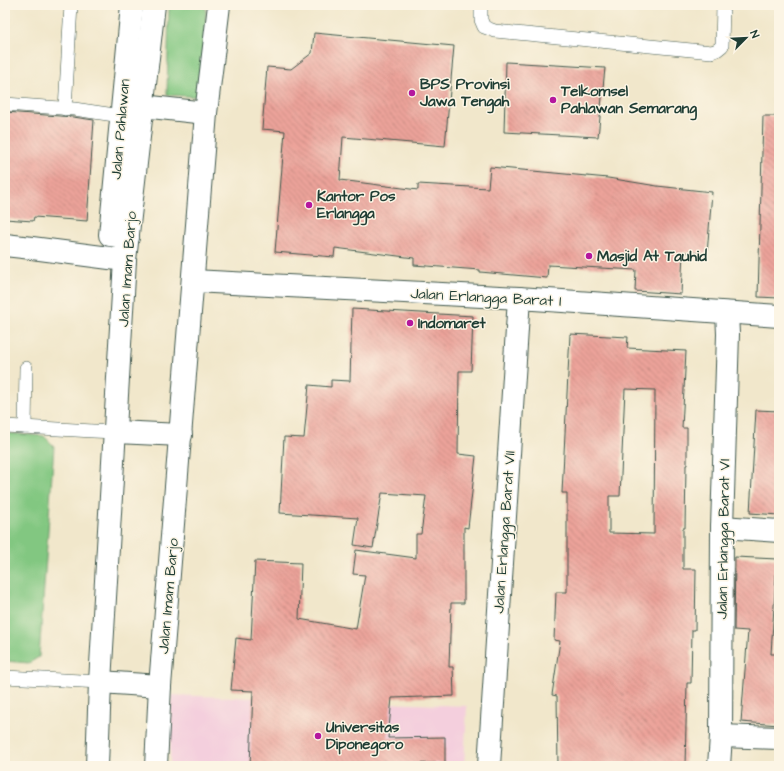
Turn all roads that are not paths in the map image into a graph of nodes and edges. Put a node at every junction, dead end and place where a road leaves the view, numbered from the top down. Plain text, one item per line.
1 (71, 5) edge
2 (132, 5) edge
3 (154, 5) edge
4 (219, 5) edge
5 (481, 5) edge
6 (723, 5) edge
7 (5, 104) edge
8 (65, 109) junction
9 (135, 113) junction
10 (206, 113) junction
11 (5, 245) edge
12 (126, 260) junction
13 (193, 281) junction
14 (519, 298) junction
15 (727, 313) junction
16 (779, 316) edge
17 (26, 368) dead end
18 (5, 426) edge
19 (25, 427) junction
20 (116, 432) junction
21 (181, 435) junction
22 (722, 527) junction
23 (779, 531) edge
24 (5, 677) edge
25 (100, 682) junction
26 (160, 686) junction
27 (722, 736) junction
28 (779, 738) edge
29 (97, 766) edge
30 (156, 766) edge
31 (489, 766) edge
32 (719, 766) edge

1 - 8 lane
2 - 9 street, Jalan Pahlawan
3 - 9 street, Jalan Imam Barjo
4 - 10 street, Jalan Imam Barjo
5 - 6 lane
7 - 8 lane
8 - 9 lane
9 - 10 street
9 - 12 street, Jalan Imam Barjo
10 - 13 street, Jalan Imam Barjo
11 - 12 street
12 - 20 street, Jalan Imam Barjo
13 - 14 street, Jalan Erlangga Barat I
13 - 21 street, Jalan Imam Barjo
14 - 15 street, Jalan Erlangga Barat I
14 - 31 street, Jalan Erlangga Barat VII
15 - 16 street, Jalan Erlangga Barat I
15 - 22 street, Jalan Erlangga Barat VI
17 - 19 lane
18 - 19 lane
19 - 20 lane
20 - 21 street
20 - 25 street, Jalan Imam Barjo
21 - 26 street, Jalan Imam Barjo
22 - 23 street
22 - 27 street, Jalan Erlangga Barat VI
24 - 25 lane
25 - 26 street
25 - 29 street, Jalan Imam Barjo
26 - 30 street, Jalan Imam Barjo
27 - 28 street
27 - 32 street, Jalan Erlangga Barat VI

